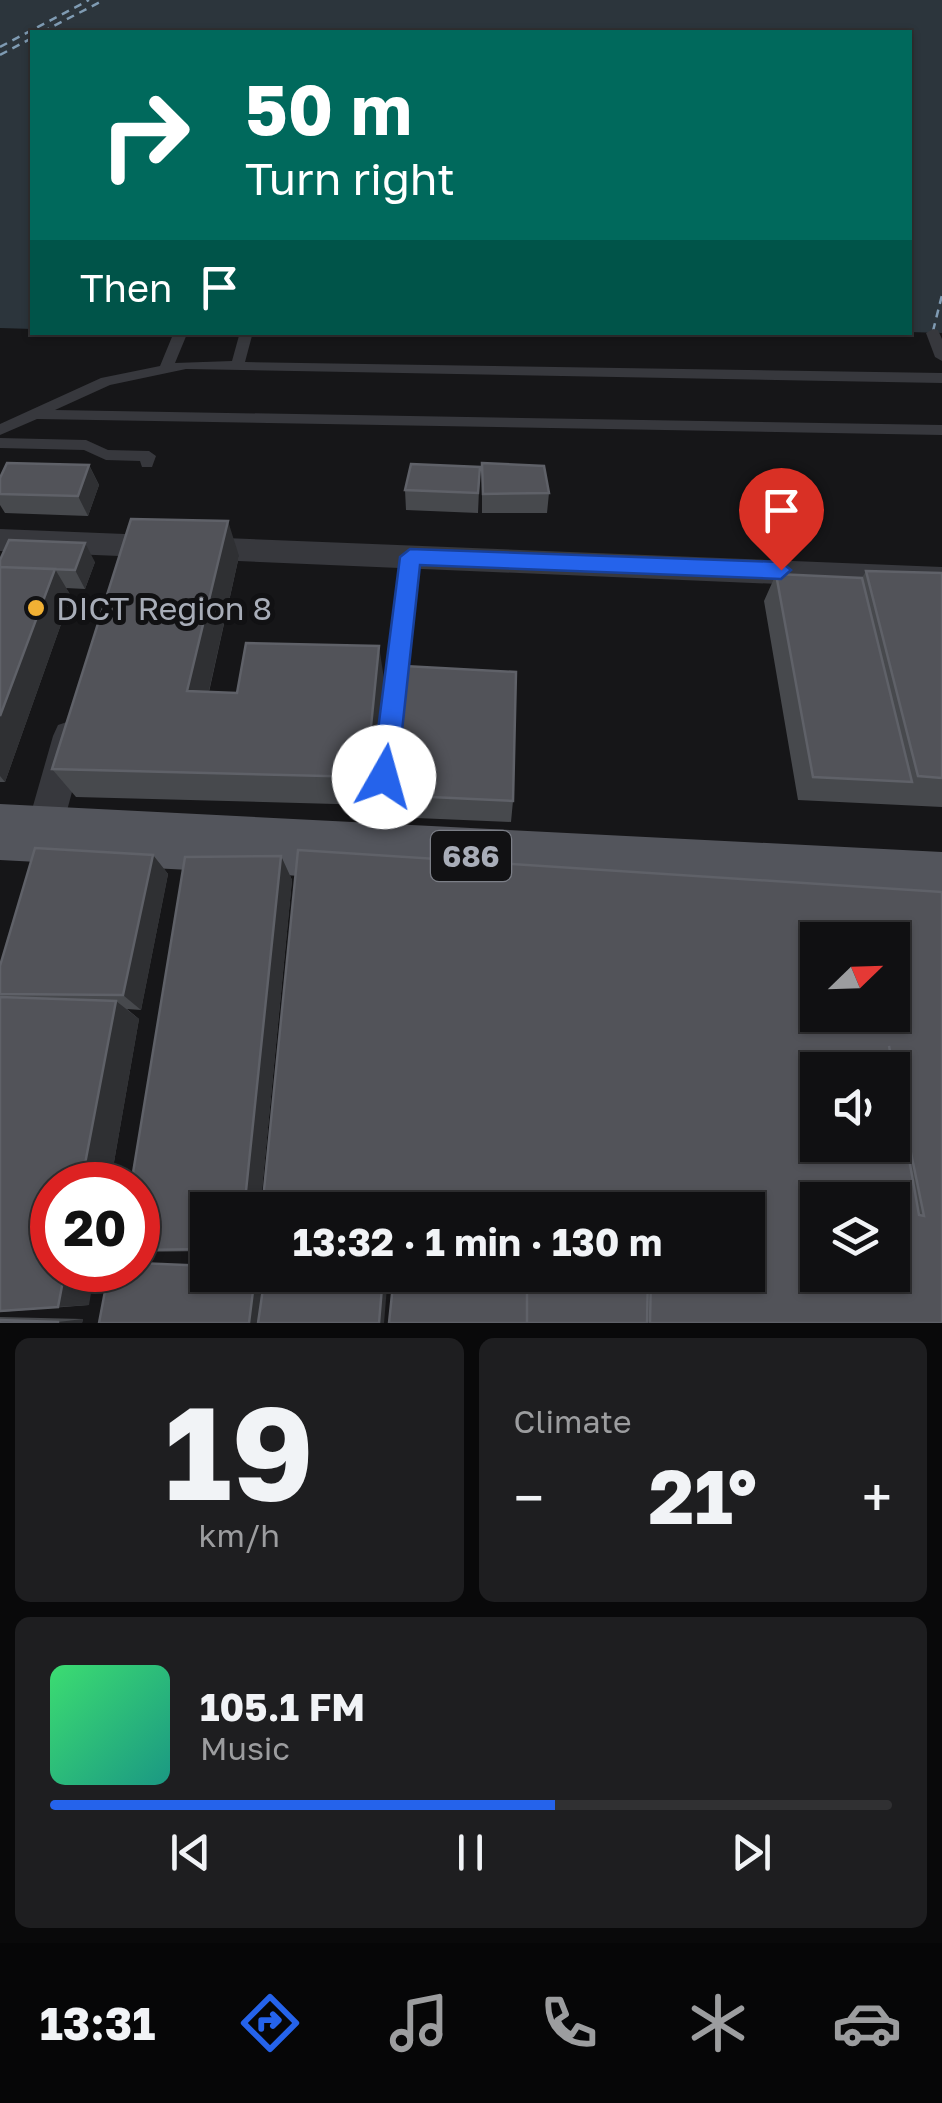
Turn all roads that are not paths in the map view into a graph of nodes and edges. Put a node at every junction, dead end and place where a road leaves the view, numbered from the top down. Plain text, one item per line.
1 (933, 333) dead end
2 (180, 335) edge
3 (246, 335) edge
4 (942, 357) edge
5 (238, 364) junction
6 (166, 367) junction
7 (942, 378) edge
8 (34, 415) junction
9 (0, 430) edge
10 (942, 430) edge
11 (0, 443) edge
12 (147, 463) dead end
13 (0, 540) edge
14 (122, 545) junction
15 (410, 557) junction
16 (942, 579) edge
17 (112, 584) edge
18 (80, 699) edge
19 (384, 777) dead end
20 (22, 832) edge
21 (942, 882) edge
22 (27, 889) edge

1 - 4 lane
2 - 6 lane
3 - 5 lane
5 - 6 lane
5 - 7 lane
6 - 8 lane
8 - 9 lane
8 - 10 lane
11 - 12 lane
13 - 14 street
14 - 15 street
14 - 17 street
15 - 16 street
15 - 19 lane
18 - 20 street
20 - 21 main road, 686
20 - 22 street

